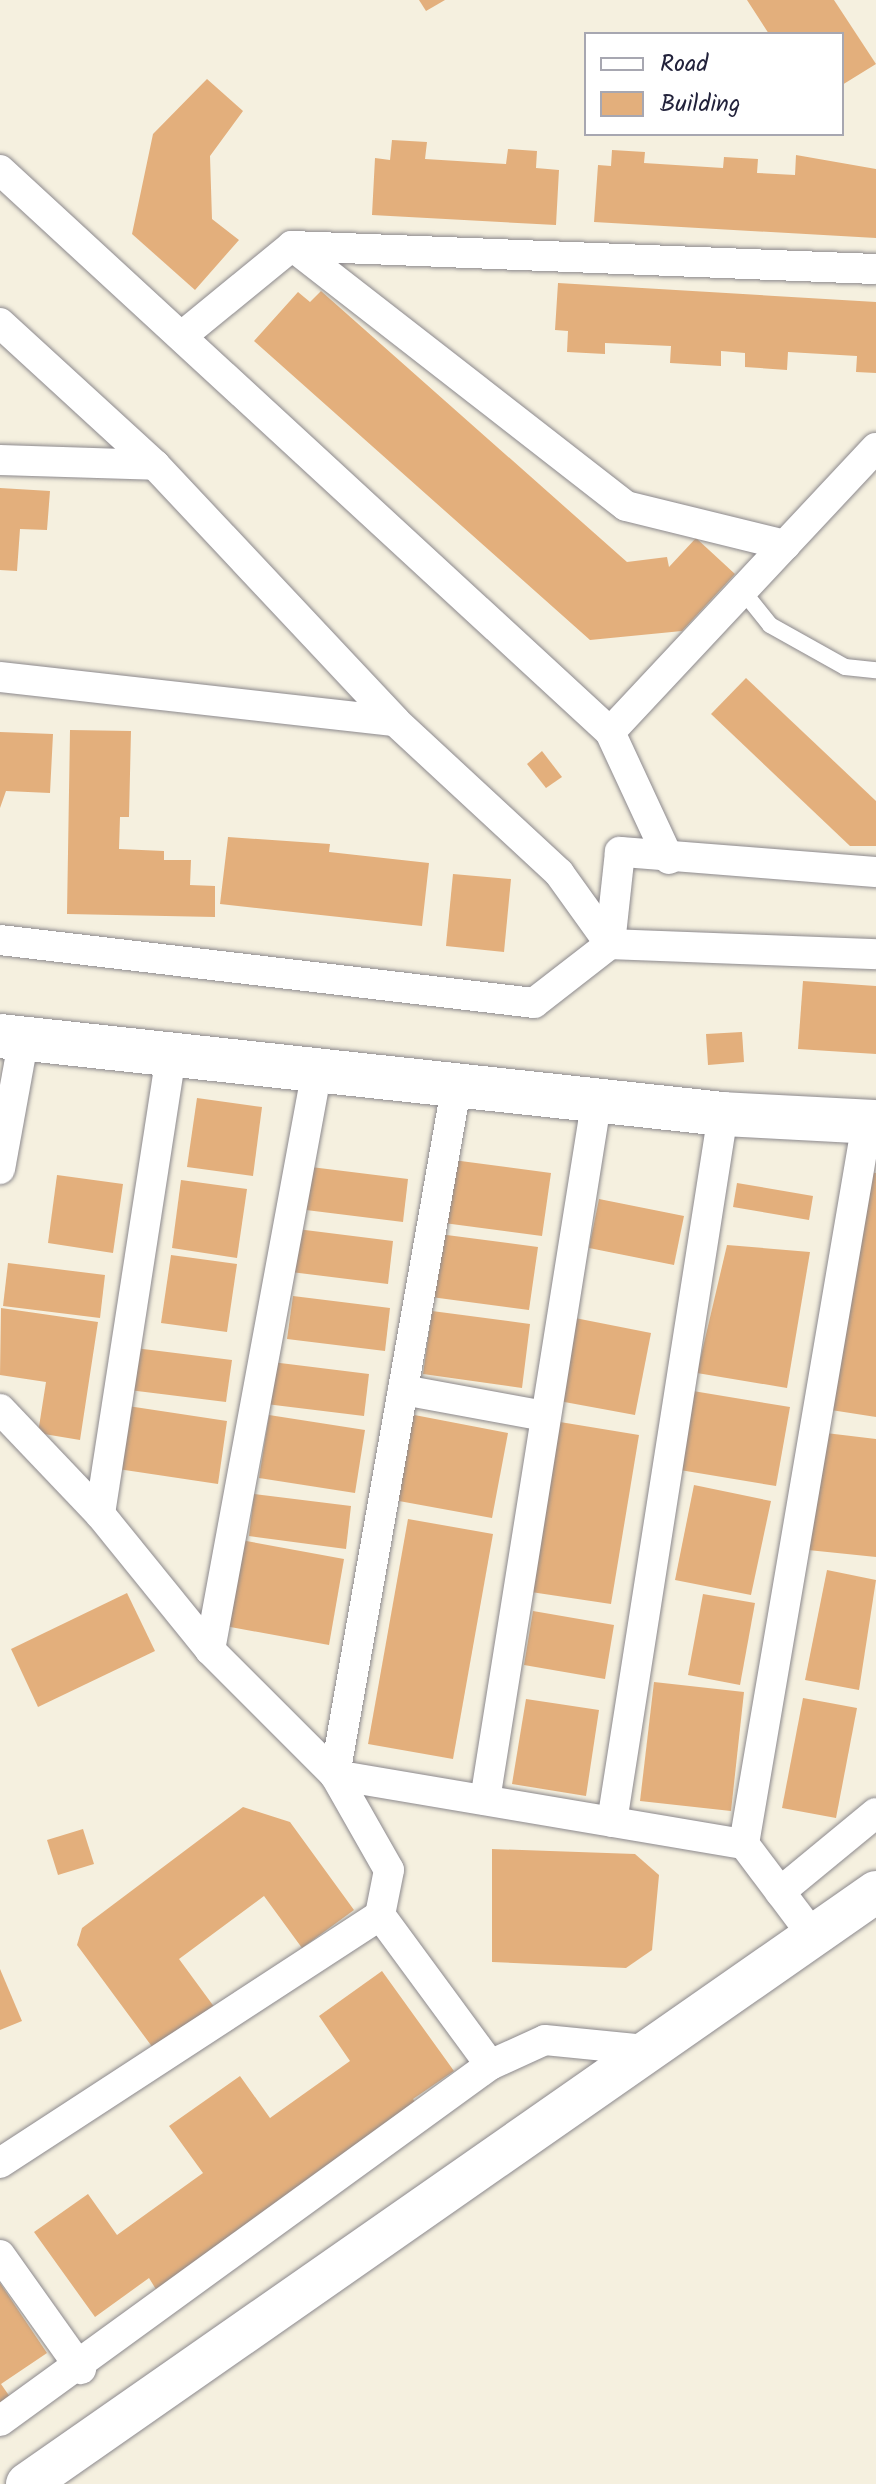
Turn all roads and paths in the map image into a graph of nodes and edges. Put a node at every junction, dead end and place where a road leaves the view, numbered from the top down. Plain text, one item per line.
1 (0, 170) edge
2 (292, 246) junction
3 (876, 269) edge
4 (0, 323) edge
5 (182, 336) junction
6 (876, 448) edge
7 (0, 460) edge
8 (155, 465) junction
9 (785, 545) junction
10 (742, 590) junction
11 (876, 670) edge
12 (0, 677) edge
13 (395, 721) junction
14 (610, 732) junction
15 (669, 859) junction
16 (876, 872) edge
17 (0, 940) edge
18 (610, 944) junction
19 (876, 954) edge
20 (12, 1037) edge
21 (171, 1056) junction
22 (317, 1070) junction
23 (457, 1083) junction
24 (597, 1098) junction
25 (723, 1114) junction
26 (872, 1122) edge
27 (0, 1169) edge
28 (403, 1390) junction
29 (0, 1409) edge
30 (545, 1416) junction
31 (100, 1514) junction
32 (210, 1650) junction
33 (335, 1775) junction
34 (485, 1800) junction
35 (876, 1813) edge
36 (612, 1822) junction
37 (744, 1844) junction
38 (780, 1892) junction
39 (876, 1892) edge
40 (380, 1915) junction
41 (814, 1937) junction
42 (655, 2051) junction
43 (490, 2065) junction
44 (0, 2163) edge
45 (0, 2255) edge
46 (81, 2369) junction
47 (0, 2421) edge
48 (27, 2484) edge

1 - 5 street
2 - 3 street
2 - 5 street
2 - 9 street
4 - 8 street
5 - 14 street
6 - 9 street
7 - 8 street
8 - 13 street
9 - 10 street
10 - 11 lane
10 - 14 street
12 - 13 street
13 - 18 street
14 - 15 street
15 - 16 street
15 - 18 street
17 - 18 street
18 - 19 street
20 - 21 main road
20 - 27 street
21 - 22 main road
21 - 31 street
22 - 23 main road
22 - 32 street
23 - 24 main road
23 - 28 street
24 - 25 main road
24 - 30 street
25 - 26 main road
25 - 36 street
26 - 37 street
28 - 30 street
28 - 33 street
29 - 31 street
30 - 34 street
31 - 32 street
32 - 33 street
33 - 34 street
33 - 40 street
34 - 36 street
35 - 38 street
36 - 37 street
37 - 38 street
38 - 41 street
39 - 41 main road
40 - 43 street
40 - 44 street
41 - 42 main road
42 - 43 street
42 - 48 main road
43 - 46 street
45 - 46 street
46 - 47 street

